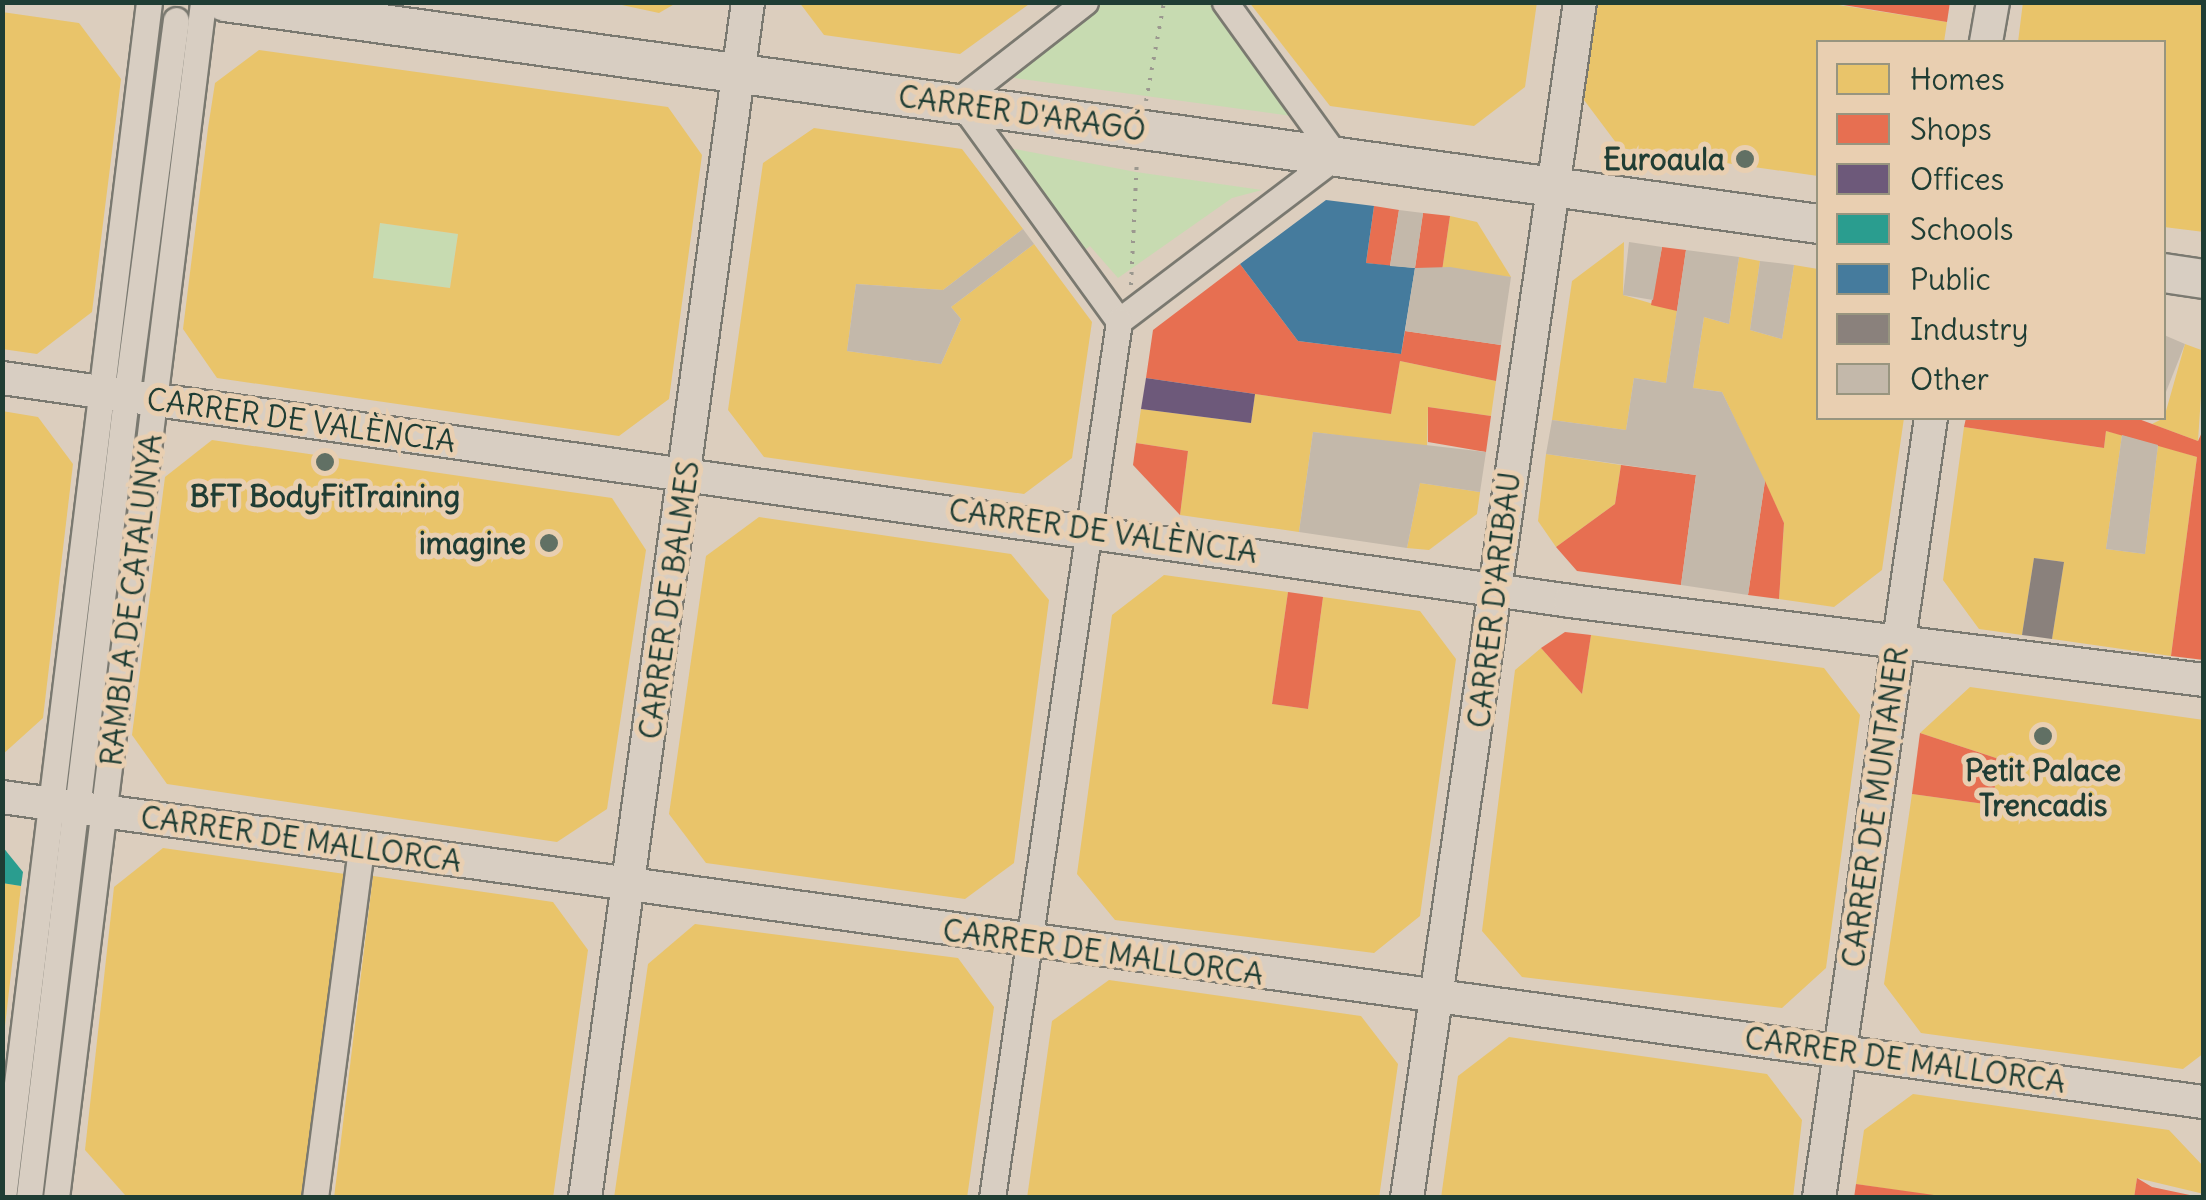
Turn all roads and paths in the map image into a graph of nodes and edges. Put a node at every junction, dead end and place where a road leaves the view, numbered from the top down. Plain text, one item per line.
1 (149, 2) edge
2 (203, 2) edge
3 (225, 2) edge
4 (748, 2) edge
5 (1085, 2) edge
6 (1164, 2) edge
7 (1224, 2) edge
8 (1580, 2) edge
9 (1992, 2) edge
10 (176, 20) dead end
11 (1986, 40) edge
12 (736, 74) junction
13 (959, 100) junction
14 (1146, 100) dead end
15 (1138, 156) dead end
16 (1336, 156) junction
17 (1551, 187) junction
18 (1816, 224) edge
19 (2166, 273) edge
20 (2204, 279) edge
21 (1131, 290) dead end
22 (1120, 322) junction
23 (2, 378) edge
24 (128, 397) junction
25 (1932, 420) edge
26 (687, 474) junction
27 (1086, 527) junction
28 (1495, 590) junction
29 (1899, 639) junction
30 (2204, 680) edge
31 (2, 797) edge
32 (77, 808) junction
33 (361, 847) junction
34 (631, 884) junction
35 (1028, 942) junction
36 (1436, 1000) junction
37 (1840, 1049) junction
38 (2204, 1102) edge
39 (29, 1197) edge
40 (3, 1198) edge
41 (56, 1198) edge
42 (315, 1198) edge
43 (584, 1198) edge
44 (992, 1198) edge
45 (1408, 1198) edge
46 (1819, 1198) edge

1 - 24 street, RAMBLA DE CATALUNYA
2 - 24 street, RAMBLA DE CATALUNYA
3 - 12 main road, CARRER D'ARAGÓ
4 - 12 main road, CARRER DE BALMES
5 - 13 street
6 - 14 path
7 - 16 street
8 - 17 main road, CARRER D'ARIBAU
9 - 11 main road
10 - 24 street, RAMBLA DE CATALUNYA
12 - 13 main road, CARRER D'ARAGÓ
12 - 26 main road, CARRER DE BALMES
13 - 16 main road, CARRER D'ARAGÓ
13 - 22 street
15 - 21 path
16 - 17 main road, CARRER D'ARAGÓ
16 - 22 street
17 - 18 main road, CARRER D'ARAGÓ
17 - 28 main road, CARRER D'ARIBAU
19 - 20 main road
22 - 27 street
23 - 24 main road, CARRER DE VALÈNCIA
24 - 26 main road, CARRER DE VALÈNCIA
24 - 32 street, RAMBLA DE CATALUNYA
24 - 32 street, RAMBLA DE CATALUNYA
25 - 29 main road, CARRER DE MUNTANER
26 - 27 main road, CARRER DE VALÈNCIA
26 - 34 main road, CARRER DE BALMES
27 - 28 main road, CARRER DE VALÈNCIA
27 - 35 street
28 - 29 main road, CARRER DE VALÈNCIA
28 - 36 main road, CARRER D'ARIBAU
29 - 30 main road, CARRER DE VALÈNCIA
29 - 37 main road, CARRER DE MUNTANER
31 - 32 main road, CARRER DE MALLORCA
32 - 33 main road, CARRER DE MALLORCA
32 - 39 street, RAMBLA DE CATALUNYA
32 - 40 street, RAMBLA DE CATALUNYA
32 - 41 street, RAMBLA DE CATALUNYA
33 - 34 main road, CARRER DE MALLORCA
33 - 42 street
34 - 35 main road, CARRER DE MALLORCA
34 - 43 main road, CARRER DE BALMES
35 - 36 main road, CARRER DE MALLORCA
35 - 44 street
36 - 37 main road, CARRER DE MALLORCA
36 - 45 main road, CARRER D'ARIBAU
37 - 38 main road, CARRER DE MALLORCA
37 - 46 main road, CARRER DE MUNTANER

